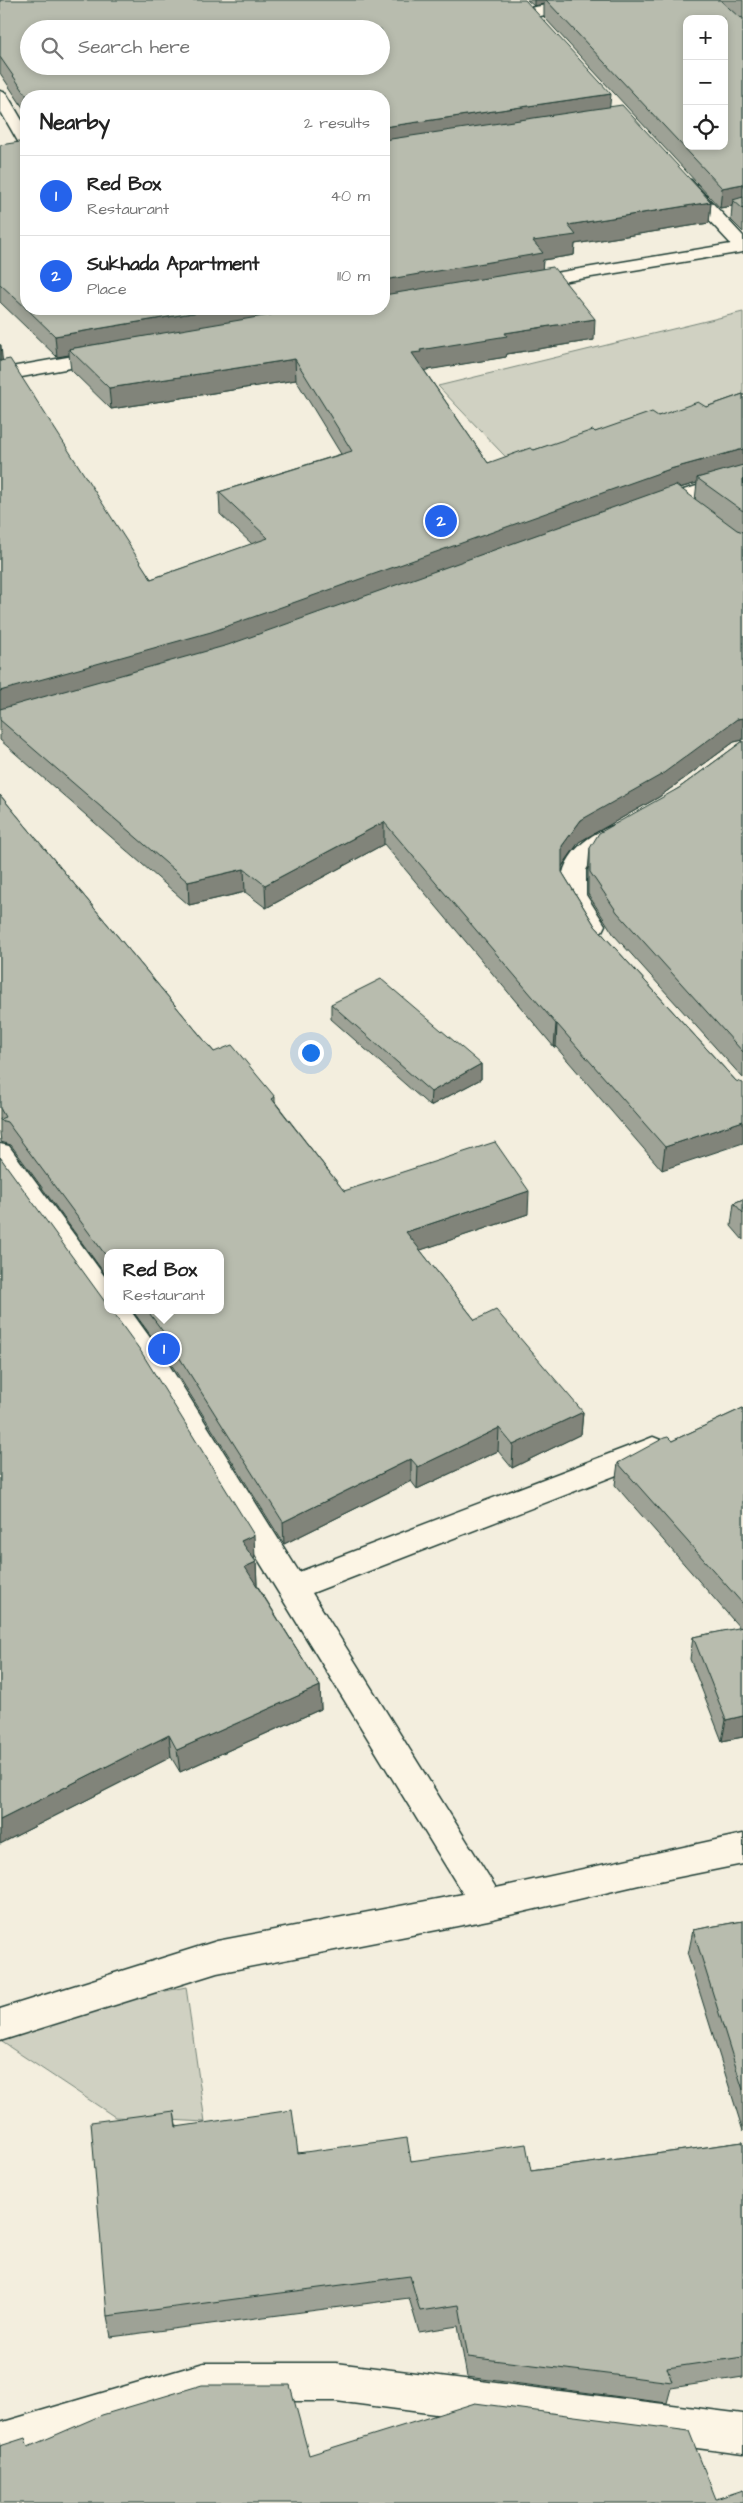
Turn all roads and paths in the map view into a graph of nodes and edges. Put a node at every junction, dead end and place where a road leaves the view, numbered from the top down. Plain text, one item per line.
1 (517, 0) edge
2 (601, 0) edge
3 (529, 13) junction
4 (542, 27) edge
5 (0, 96) edge
6 (20, 131) edge
7 (676, 174) edge
8 (734, 212) edge
9 (716, 216) junction
10 (743, 246) edge
11 (509, 286) edge
12 (128, 352) edge
13 (0, 376) edge
14 (743, 478) edge
15 (676, 497) junction
16 (631, 514) edge
17 (698, 514) edge
18 (643, 818) edge
19 (604, 942) edge
20 (0, 1153) edge
21 (104, 1296) edge
22 (117, 1314) edge
23 (679, 1439) edge
24 (292, 1588) junction
25 (743, 1849) edge
26 (488, 1905) junction
27 (0, 2025) edge
28 (743, 2434) edge
29 (0, 2443) edge

1 - 3 street
2 - 3 street
3 - 4 street
5 - 6 street
7 - 9 street
8 - 9 street
9 - 10 street
10 - 11 street
12 - 13 street
14 - 15 street
15 - 16 street
15 - 17 street
18 - 19 street
20 - 21 street
22 - 24 street
23 - 24 street
24 - 26 street
25 - 26 street
26 - 27 street
28 - 29 street

